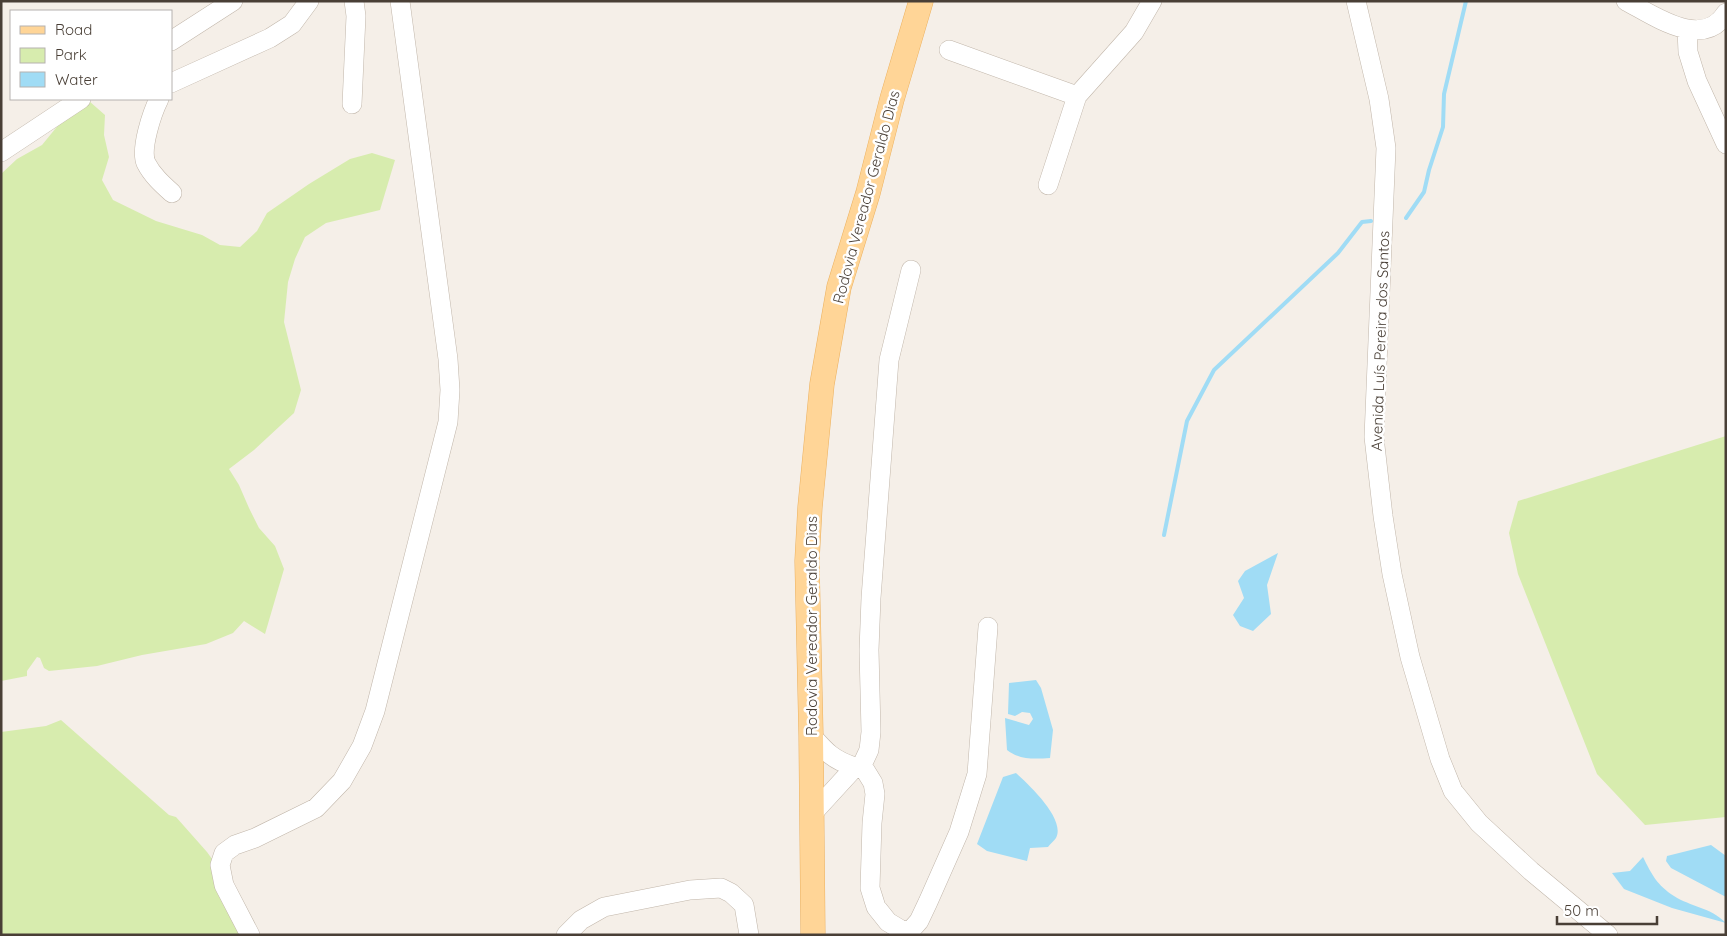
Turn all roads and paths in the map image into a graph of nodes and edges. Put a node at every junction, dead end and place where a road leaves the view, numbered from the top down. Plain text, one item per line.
1 (233, 1) edge
2 (309, 1) edge
3 (354, 1) edge
4 (400, 1) edge
5 (921, 1) edge
6 (1152, 1) edge
7 (1356, 1) edge
8 (1626, 1) edge
9 (1726, 13) edge
10 (1687, 30) junction
11 (172, 39) edge
12 (949, 50) dead end
13 (172, 84) edge
14 (1077, 96) junction
15 (79, 100) edge
16 (159, 100) edge
17 (352, 104) dead end
18 (1726, 144) edge
19 (1, 152) edge
20 (1048, 185) dead end
21 (172, 193) dead end
22 (911, 270) dead end
23 (988, 627) dead end
24 (811, 735) junction
25 (858, 766) junction
26 (812, 814) junction
27 (250, 935) edge
28 (566, 935) edge
29 (749, 935) edge
30 (813, 935) edge
31 (1608, 935) edge

1 - 11 street
2 - 13 street
3 - 17 street
4 - 27 street
5 - 24 main road, Rodovia Vereador Geraldo Dias
6 - 14 street
7 - 31 street, Avenida Luís Pereira dos Santos
8 - 10 street
9 - 10 street
10 - 18 street
12 - 14 street
14 - 20 street
15 - 19 street
16 - 21 street
22 - 25 street
23 - 25 street
24 - 25 street
24 - 26 main road, Rodovia Vereador Geraldo Dias
25 - 26 street
26 - 30 main road, Rodovia Vereador Geraldo Dias
28 - 29 street

